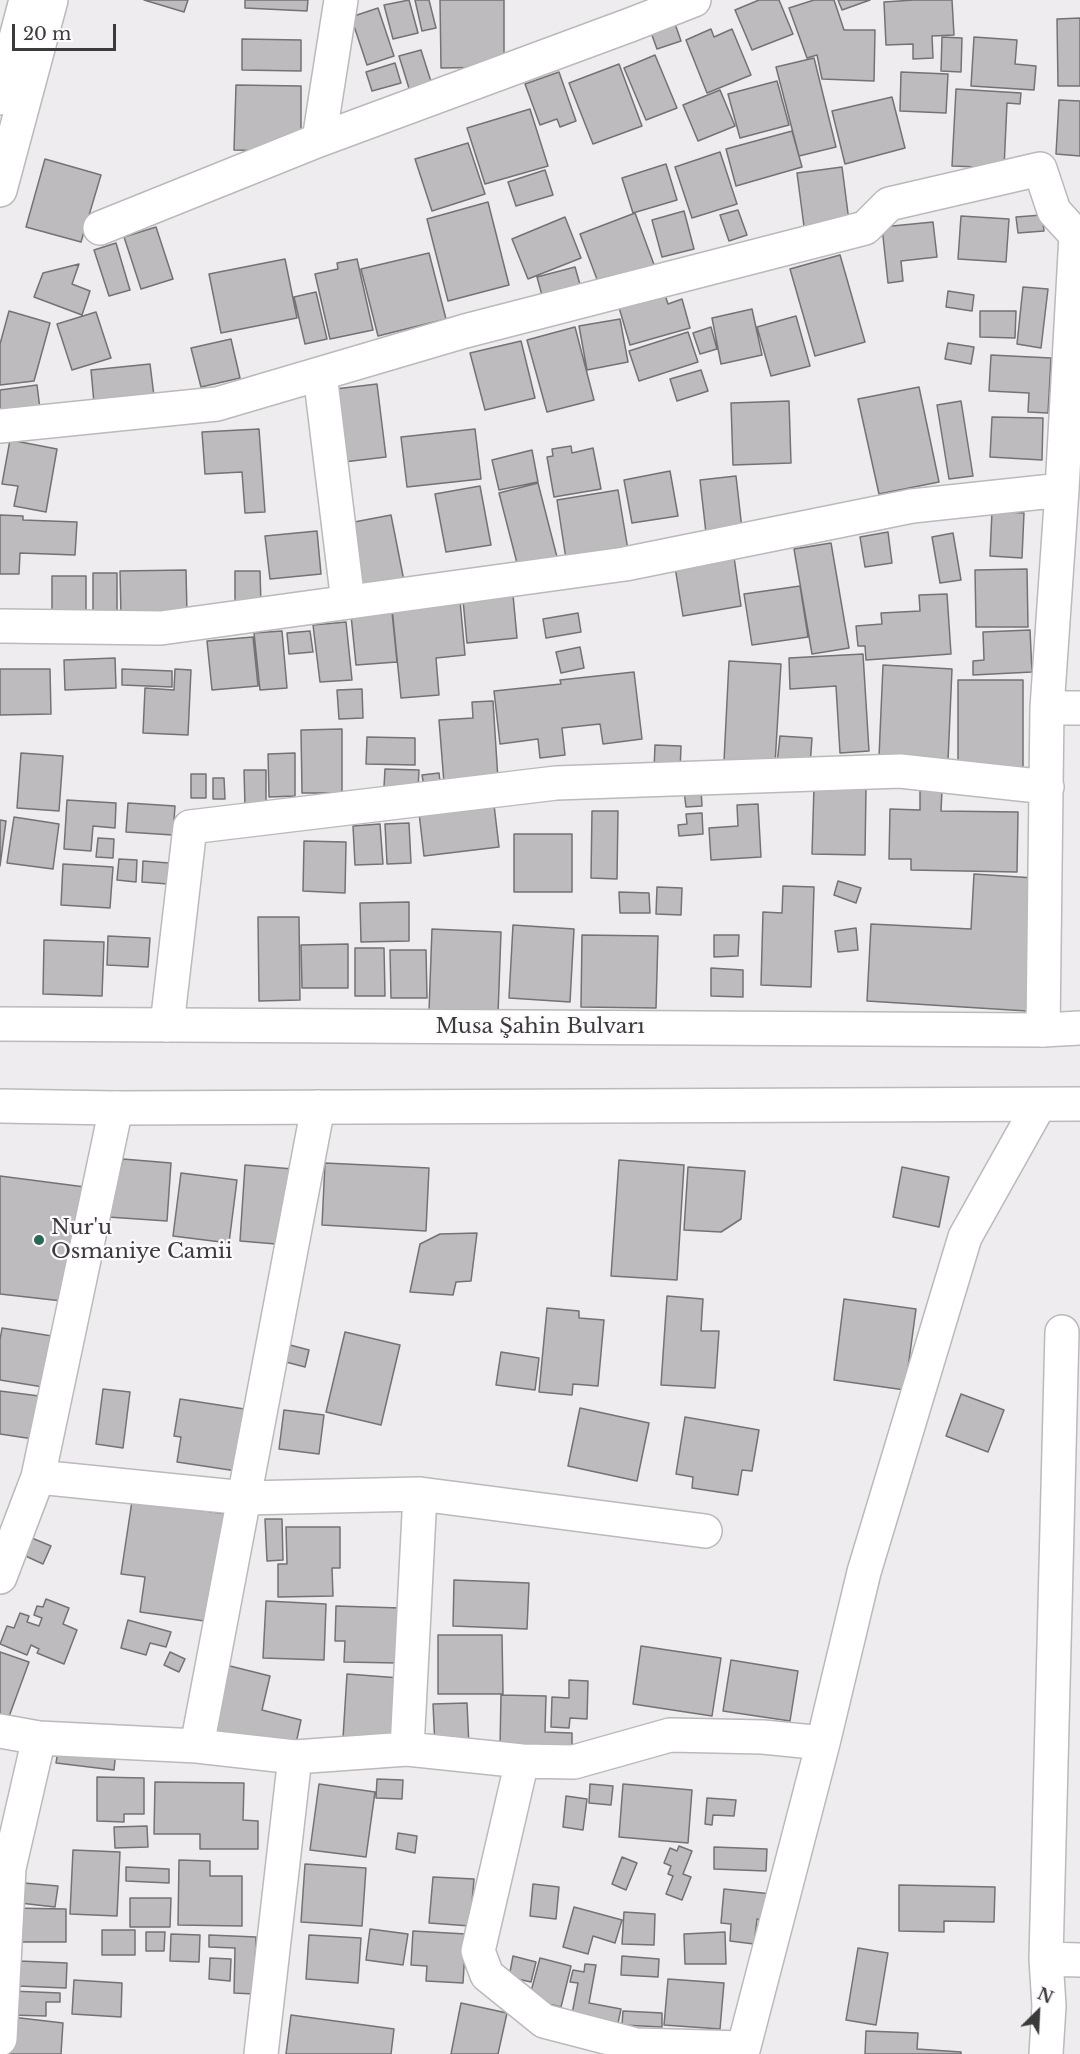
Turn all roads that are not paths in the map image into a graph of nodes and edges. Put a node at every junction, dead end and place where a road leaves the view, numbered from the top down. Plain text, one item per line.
1 (26, 0) edge
2 (51, 0) edge
3 (341, 0) edge
4 (694, 0) edge
5 (631, 13) edge
6 (0, 98) edge
7 (319, 140) junction
8 (0, 190) edge
9 (100, 228) dead end
10 (1078, 235) edge
11 (320, 374) junction
12 (0, 426) edge
13 (1062, 490) junction
14 (348, 602) junction
15 (0, 626) edge
16 (1047, 708) junction
17 (1080, 708) edge
18 (1047, 787) junction
19 (0, 1024) edge
20 (167, 1025) junction
21 (1080, 1028) edge
22 (1044, 1030) junction
23 (1080, 1104) edge
24 (1039, 1105) junction
25 (0, 1106) edge
26 (318, 1107) junction
27 (116, 1108) junction
28 (1062, 1332) dead end
29 (38, 1477) junction
30 (420, 1494) junction
31 (245, 1498) junction
32 (705, 1532) dead end
33 (0, 1577) edge
34 (0, 1731) edge
35 (39, 1738) junction
36 (823, 1743) junction
37 (197, 1746) junction
38 (407, 1749) junction
39 (295, 1757) junction
40 (522, 1761) junction
41 (1047, 1959) junction
42 (1080, 1960) edge
43 (0, 2039) edge
44 (742, 2051) edge
45 (261, 2054) edge
46 (1046, 2054) edge

1 - 6 street
2 - 8 street
3 - 7 street
4 - 5 street
5 - 7 street
7 - 9 street
10 - 11 street
10 - 13 street
11 - 12 street
11 - 14 street
13 - 14 street
13 - 16 street
14 - 15 street
16 - 17 street
16 - 18 street
18 - 20 street
18 - 22 street
19 - 20 street, Musa Şahin Bulvarı
20 - 22 street, Musa Şahin Bulvarı
21 - 22 street, Musa Şahin Bulvarı
23 - 24 street
24 - 26 street
24 - 36 street
25 - 27 street
26 - 27 street
26 - 31 street
27 - 29 street
28 - 41 street
29 - 31 street
29 - 33 street
30 - 31 street
30 - 32 street
30 - 38 street
31 - 37 street
34 - 35 street
35 - 37 street
35 - 43 street
36 - 40 street
36 - 44 street
37 - 39 street
38 - 39 street
38 - 40 street
39 - 45 street
40 - 44 street
41 - 42 street
41 - 46 street

